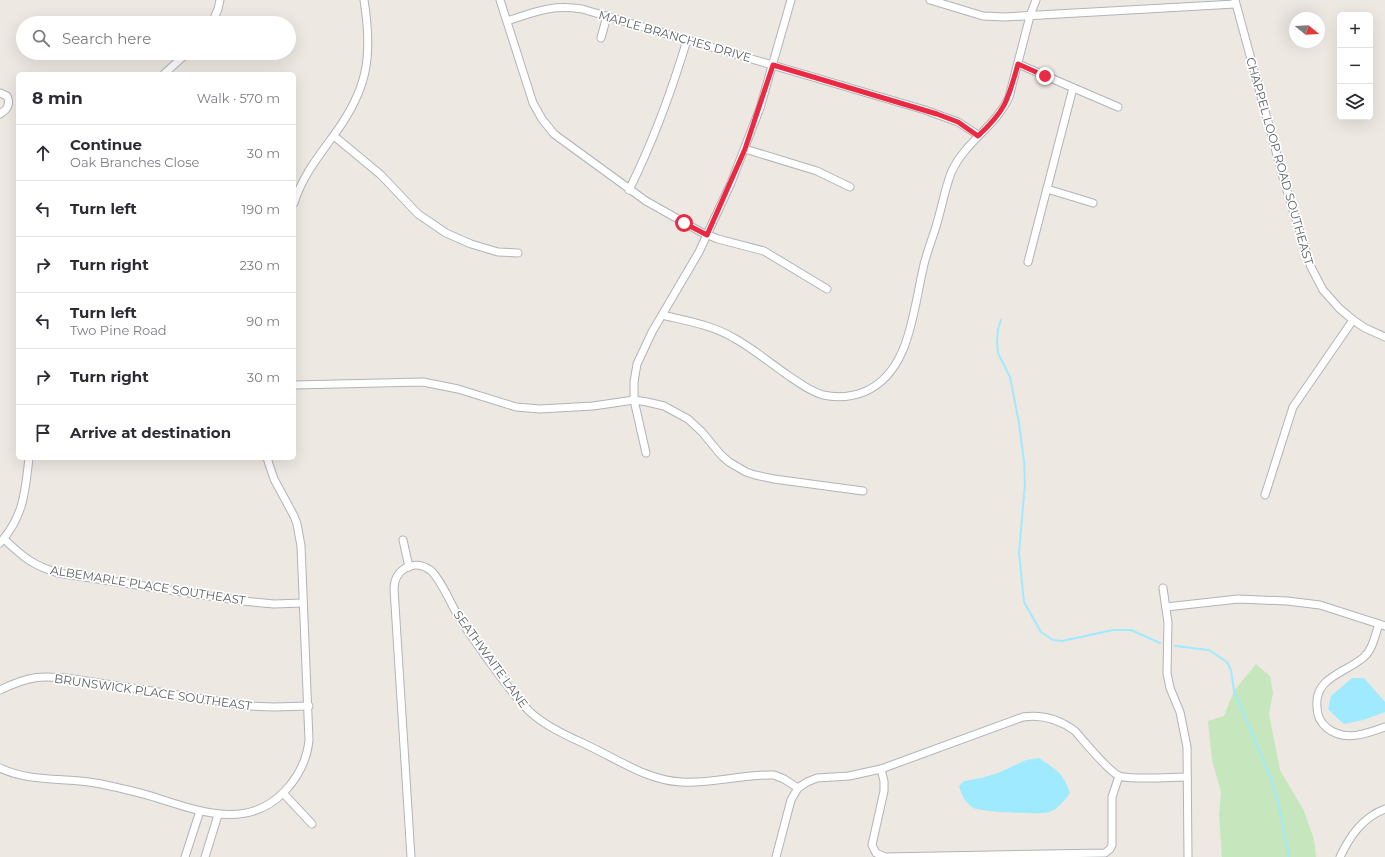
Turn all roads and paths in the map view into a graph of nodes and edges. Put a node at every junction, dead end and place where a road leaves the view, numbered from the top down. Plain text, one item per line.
1 (220, 0) edge
2 (364, 0) edge
3 (500, 0) edge
4 (792, 0) edge
5 (930, 0) edge
6 (1036, 0) edge
7 (1235, 2) edge
8 (215, 16) edge
9 (607, 16) junction
10 (1030, 16) junction
11 (507, 21) junction
12 (601, 38) dead end
13 (687, 40) junction
14 (179, 60) edge
15 (1018, 64) junction
16 (773, 65) junction
17 (166, 72) edge
18 (1073, 88) junction
19 (0, 93) edge
20 (1118, 107) dead end
21 (0, 114) edge
22 (334, 136) junction
23 (978, 136) junction
24 (745, 149) junction
25 (850, 187) dead end
26 (1047, 189) junction
27 (629, 190) junction
28 (296, 198) edge
29 (1093, 203) dead end
30 (707, 235) junction
31 (518, 253) dead end
32 (1028, 262) dead end
33 (827, 289) dead end
34 (662, 316) junction
35 (1352, 320) junction
36 (1385, 337) edge
37 (296, 385) edge
38 (634, 400) junction
39 (646, 454) dead end
40 (25, 460) edge
41 (29, 460) edge
42 (268, 460) edge
43 (28, 473) junction
44 (863, 491) dead end
45 (1265, 495) dead end
46 (403, 540) dead end
47 (2, 541) edge
48 (409, 567) junction
49 (1163, 588) dead end
50 (303, 603) junction
51 (1166, 607) junction
52 (1382, 625) edge
53 (0, 690) edge
54 (309, 706) junction
55 (1385, 727) edge
56 (0, 768) edge
57 (881, 769) junction
58 (1119, 776) junction
59 (1187, 777) junction
60 (798, 788) junction
61 (283, 793) junction
62 (1385, 809) edge
63 (200, 811) junction
64 (218, 815) junction
65 (312, 824) dead end
66 (185, 857) edge
67 (205, 857) edge
68 (411, 857) edge
69 (776, 857) edge
70 (1188, 857) edge
71 (1340, 857) edge

1 - 8 street
2 - 22 street
3 - 11 street
4 - 16 street
5 - 10 street
6 - 10 street
7 - 10 street
7 - 35 street, CHAPPEL LOOP ROAD SOUTHEAST
9 - 11 street, MAPLE BRANCHES DRIVE
9 - 12 street
9 - 13 street, MAPLE BRANCHES DRIVE
10 - 15 street
11 - 27 street
13 - 16 street, MAPLE BRANCHES DRIVE
13 - 27 street
14 - 17 street
15 - 18 street
15 - 23 street
16 - 23 street, MAPLE BRANCHES DRIVE
16 - 24 street
18 - 20 street
18 - 26 street
19 - 21 street
22 - 28 street
22 - 31 street
23 - 34 street
24 - 25 street
24 - 30 street
26 - 29 street
26 - 32 street
27 - 30 street
30 - 33 street
30 - 34 street
34 - 38 street
35 - 36 street, CHAPPEL LOOP ROAD SOUTHEAST
35 - 45 street
37 - 38 street
38 - 39 street
38 - 44 street
40 - 43 street
41 - 43 street
42 - 50 street
43 - 47 street
46 - 48 street
47 - 50 street, ALBEMARLE PLACE SOUTHEAST
48 - 60 street, SEATHWAITE LANE
48 - 68 street
49 - 51 street
50 - 54 street
51 - 52 street
51 - 59 street
52 - 55 street
53 - 54 street, BRUNSWICK PLACE SOUTHEAST
54 - 61 street
56 - 63 street
57 - 58 street
57 - 58 street
57 - 60 street
58 - 59 street
59 - 70 street
60 - 69 street
61 - 64 street
61 - 65 street
62 - 71 street
63 - 64 street
63 - 66 street
64 - 67 street

